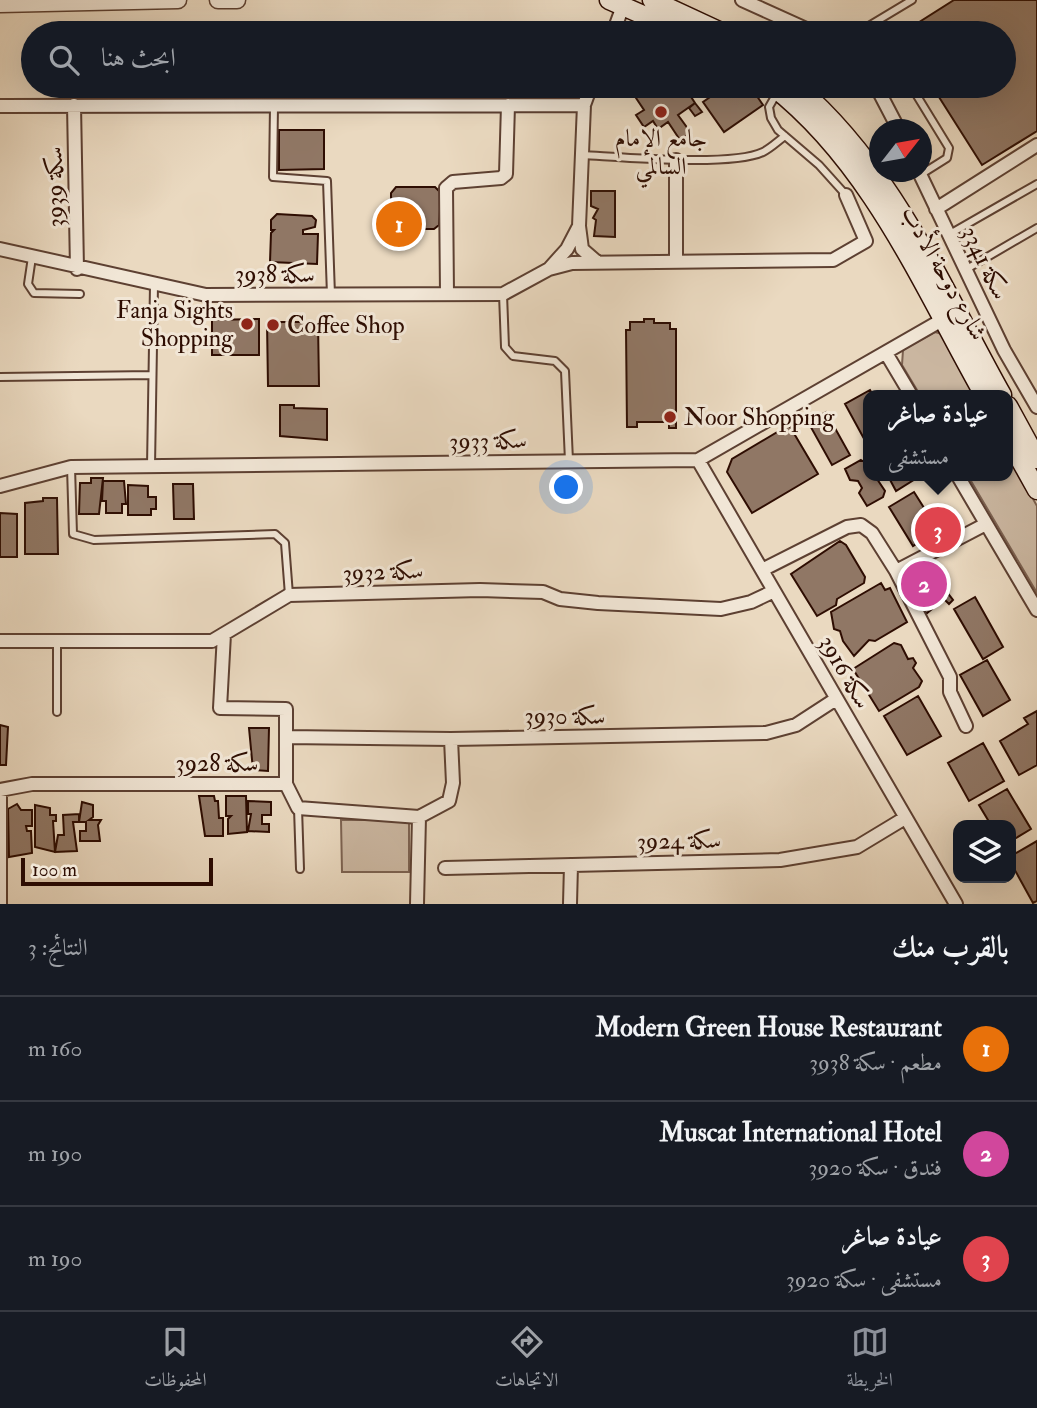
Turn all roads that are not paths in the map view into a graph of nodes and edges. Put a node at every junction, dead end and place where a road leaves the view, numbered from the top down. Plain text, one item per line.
1 (178, 0) edge
2 (218, 0) edge
3 (237, 0) edge
4 (652, 0) edge
5 (742, 0) edge
6 (912, 0) edge
7 (94, 1) edge
8 (616, 3) edge
9 (0, 4) edge
10 (614, 21) edge
11 (657, 21) edge
12 (697, 21) edge
13 (788, 21) edge
14 (877, 21) edge
15 (586, 98) edge
16 (772, 98) edge
17 (785, 98) edge
18 (809, 98) edge
19 (883, 98) edge
20 (918, 98) edge
21 (274, 105) junction
22 (508, 105) junction
23 (583, 105) junction
24 (0, 106) edge
25 (74, 106) junction
26 (894, 119) edge
27 (931, 119) edge
28 (932, 120) edge
29 (785, 136) junction
30 (1037, 145) edge
31 (582, 155) junction
32 (676, 160) junction
33 (932, 166) edge
34 (924, 182) edge
35 (1037, 184) edge
36 (846, 195) joint
37 (936, 209) junction
38 (579, 226) junction
39 (1037, 228) edge
40 (948, 235) junction
41 (0, 249) edge
42 (32, 257) junction
43 (598, 262) junction
44 (676, 262) junction
45 (77, 269) junction
46 (549, 269) junction
47 (965, 270) junction
48 (154, 285) junction
49 (80, 294) dead end
50 (447, 294) junction
51 (503, 294) junction
52 (331, 295) junction
53 (942, 320) junction
54 (886, 353) junction
55 (152, 375) junction
56 (0, 377) edge
57 (908, 390) edge
58 (981, 390) edge
59 (999, 390) edge
60 (1037, 407) edge
61 (1013, 415) edge
62 (1013, 447) edge
63 (1037, 459) edge
64 (698, 460) junction
65 (569, 461) junction
66 (151, 466) junction
67 (71, 467) junction
68 (961, 481) edge
69 (0, 486) edge
70 (1037, 490) edge
71 (986, 523) junction
72 (762, 570) junction
73 (896, 571) junction
74 (774, 591) junction
75 (289, 595) junction
76 (1037, 610) edge
77 (224, 634) junction
78 (57, 640) junction
79 (0, 641) edge
80 (836, 699) junction
81 (57, 712) dead end
82 (965, 726) dead end
83 (286, 737) junction
84 (452, 739) junction
85 (286, 784) junction
86 (0, 790) edge
87 (298, 808) junction
88 (419, 817) junction
89 (905, 818) junction
90 (571, 865) junction
91 (444, 868) dead end
92 (300, 869) dead end
93 (0, 904) edge
94 (417, 904) edge
95 (570, 904) edge
96 (956, 904) edge

1 - 7 street
2 - 3 street
4 - 12 main road
5 - 13 street
6 - 14 lane
7 - 9 street
8 - 10 street
8 - 11 main road
15 - 23 street
16 - 29 lane
17 - 53 main road, شارع دوحة الأدب
18 - 59 main road, شارع دوحة الأدب
19 - 26 street
20 - 27 lane
21 - 22 street
21 - 25 street
21 - 52 lane
22 - 23 street
22 - 50 street
23 - 31 street, سكة 3938
24 - 25 street
25 - 45 street, سكة 3939
28 - 33 lane
29 - 32 lane
29 - 36 lane
30 - 37 street
31 - 32 lane
31 - 38 street, سكة 3938
32 - 44 street
34 - 37 street, سكة 3341
35 - 40 lane
36 - 44 street, سكة 3938
37 - 40 street, سكة 3341
38 - 43 street, سكة 3938
38 - 46 street, سكة 3938
39 - 47 lane
40 - 47 street, سكة 3341
41 - 42 street, سكة 3938
42 - 45 street, سكة 3938
42 - 49 lane
43 - 44 street, سكة 3938
43 - 46 street, سكة 3938
45 - 48 street, سكة 3938
46 - 51 street, سكة 3938
47 - 60 street, سكة 3341
48 - 52 street, سكة 3938
48 - 55 lane
50 - 51 street, سكة 3938
50 - 52 street, سكة 3938
51 - 65 lane
53 - 54 street, سكة 3933
53 - 58 main road, شارع دوحة الأدب
54 - 57 street
54 - 64 street, سكة 3933
55 - 56 lane
55 - 66 lane
61 - 63 main road
62 - 70 main road
64 - 65 street, سكة 3933
64 - 72 street, سكة 3916
65 - 66 street, سكة 3933
66 - 67 street, سكة 3933
67 - 69 street, سكة 3933
67 - 75 lane
68 - 71 street
71 - 73 street
71 - 76 street
72 - 73 street
72 - 74 street, سكة 3916
73 - 82 street
74 - 75 street, سكة 3932
74 - 80 street, سكة 3916
75 - 77 street, سكة 3932
77 - 78 street, سكة 3932
77 - 83 street
78 - 79 street, سكة 3932
78 - 81 lane
80 - 84 street, سكة 3930
80 - 89 street, سكة 3916
83 - 84 street, سكة 3930
83 - 85 street
84 - 88 street
85 - 86 street, سكة 3928
85 - 87 street, سكة 3928
86 - 93 street
87 - 88 street
87 - 92 lane
88 - 94 street
89 - 90 street, سكة 3924
89 - 96 street, سكة 3916
90 - 91 street, سكة 3924
90 - 95 street

